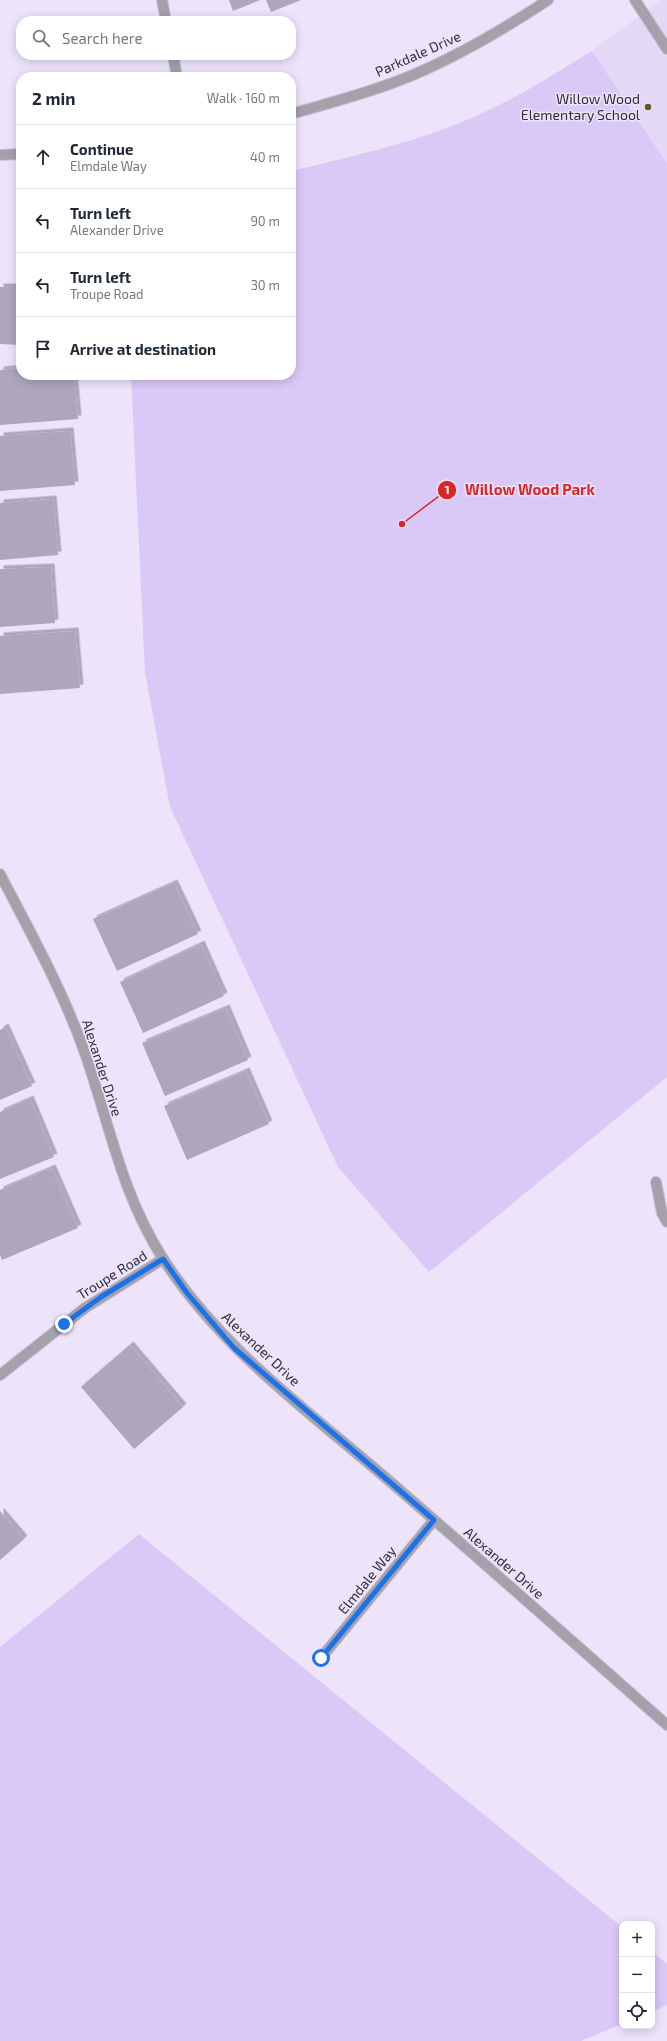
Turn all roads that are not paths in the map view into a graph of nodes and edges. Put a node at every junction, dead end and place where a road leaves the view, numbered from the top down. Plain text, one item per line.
1 (162, 0) edge
2 (548, 0) edge
3 (635, 0) edge
4 (165, 16) edge
5 (667, 49) edge
6 (174, 60) edge
7 (176, 72) edge
8 (296, 113) edge
9 (16, 154) edge
10 (0, 155) edge
11 (0, 874) edge
12 (656, 1182) dead end
13 (667, 1222) edge
14 (163, 1259) junction
15 (0, 1375) edge
16 (434, 1520) junction
17 (321, 1658) dead end
18 (667, 1725) edge

1 - 4 street
2 - 8 street, Parkdale Drive
3 - 5 street
6 - 7 street
9 - 10 street
11 - 14 street, Alexander Drive
12 - 13 street
14 - 15 street, Troupe Road
14 - 16 street, Alexander Drive
16 - 17 street, Elmdale Way
16 - 18 street, Alexander Drive

